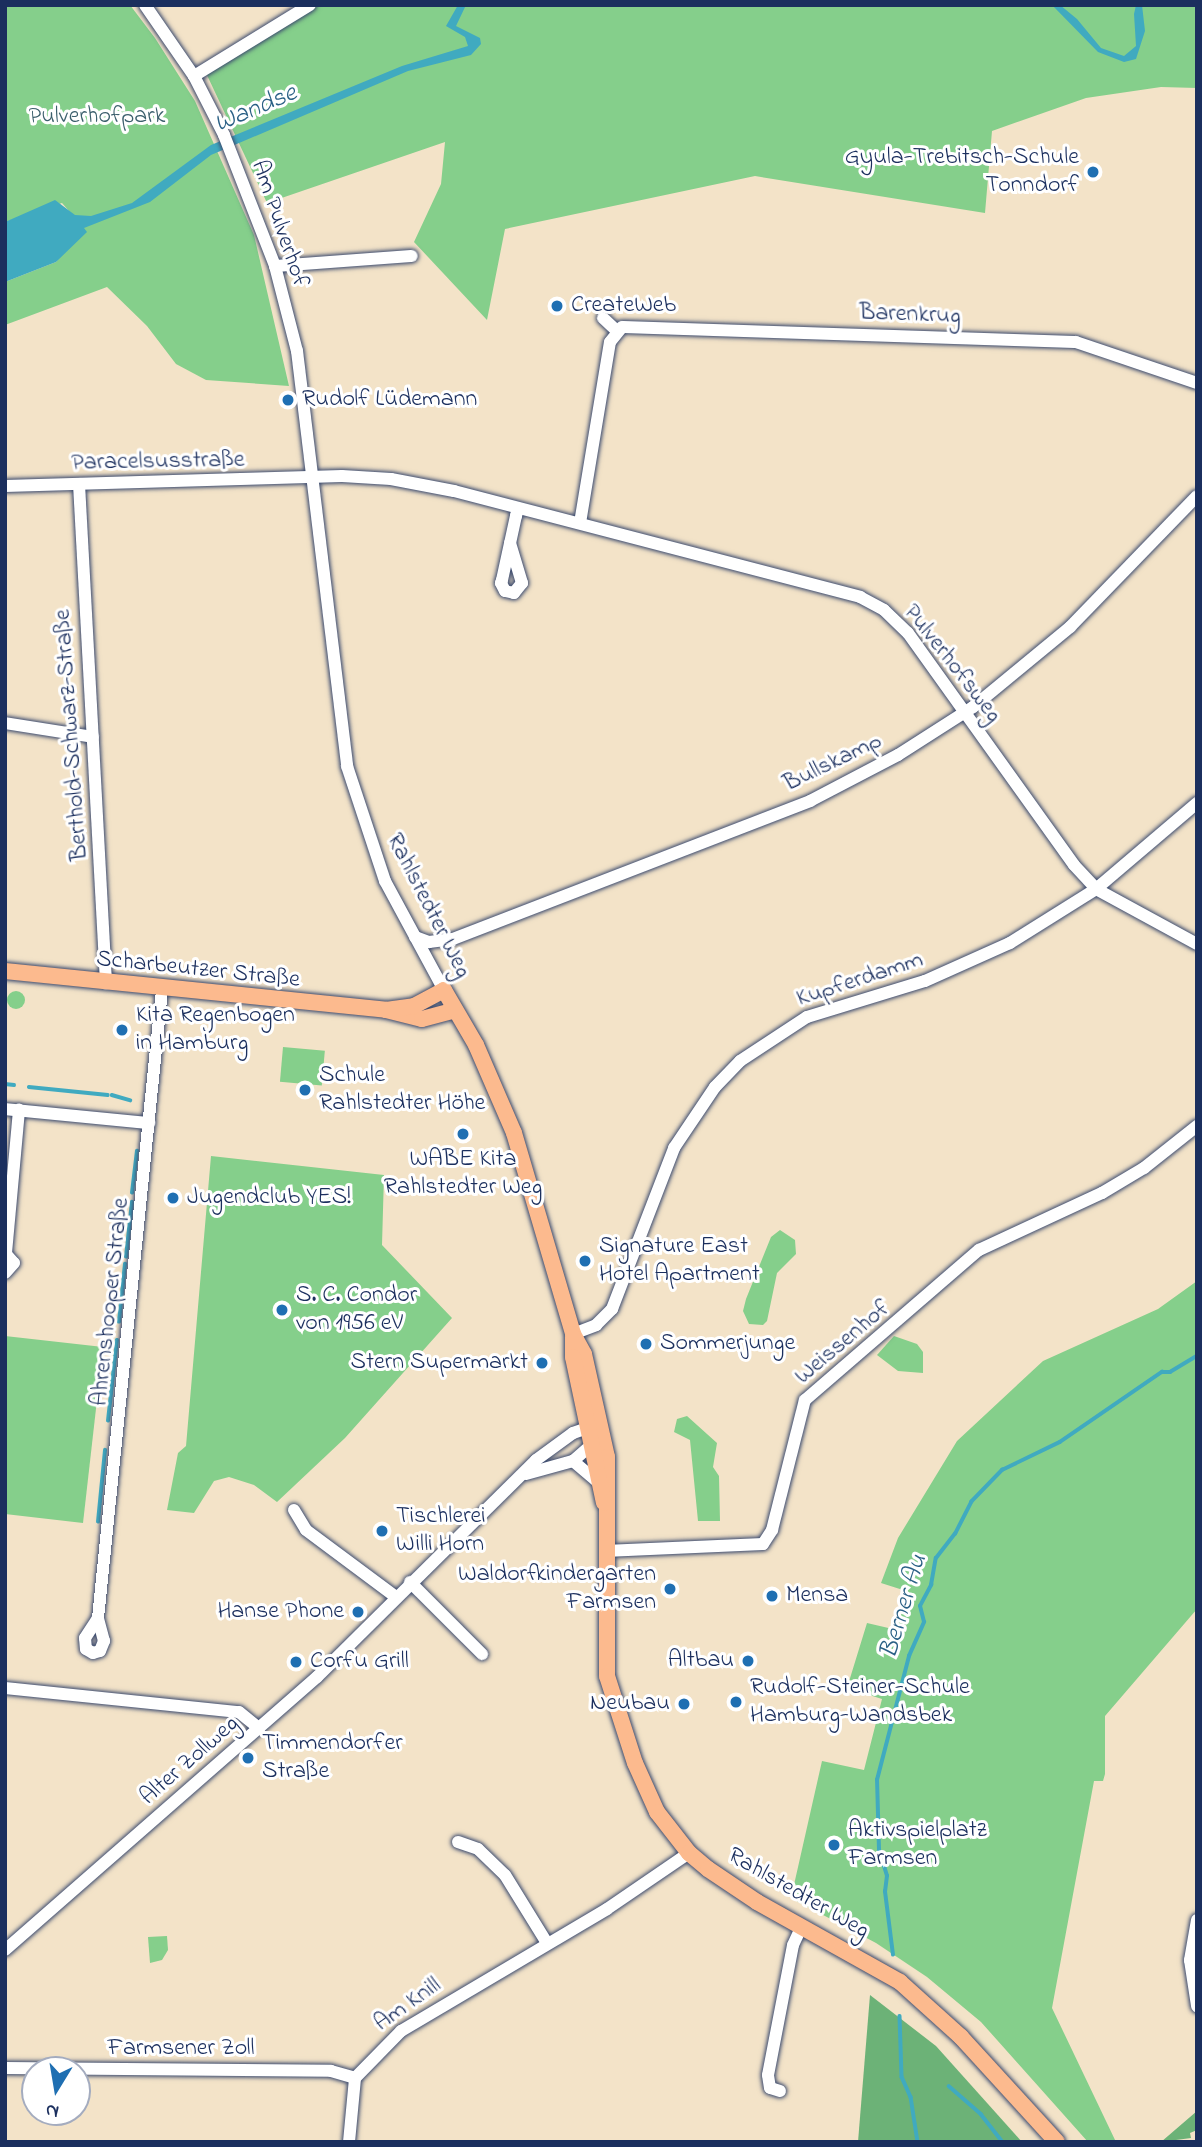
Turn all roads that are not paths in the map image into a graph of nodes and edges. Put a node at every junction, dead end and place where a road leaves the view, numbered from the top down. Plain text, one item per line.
1 (145, 5) edge
2 (310, 5) edge
3 (194, 76) junction
4 (412, 256) dead end
5 (275, 265) junction
6 (603, 318) dead end
7 (616, 330) junction
8 (1197, 383) edge
9 (312, 479) junction
10 (79, 484) junction
11 (5, 486) edge
12 (1197, 496) edge
13 (518, 508) junction
14 (580, 523) junction
15 (510, 543) dead end
16 (965, 713) junction
17 (5, 723) edge
18 (93, 737) junction
19 (1197, 803) edge
20 (1096, 889) junction
21 (415, 937) junction
22 (1197, 944) edge
23 (5, 971) edge
24 (106, 983) junction
25 (162, 990) junction
26 (444, 990) junction
27 (386, 1010) junction
28 (455, 1010) junction
29 (5, 1109) edge
30 (19, 1110) junction
31 (149, 1123) junction
32 (1197, 1126) edge
33 (6, 1253) edge
34 (5, 1273) edge
35 (573, 1334) junction
36 (596, 1427) junction
37 (589, 1449) junction
38 (573, 1461) junction
39 (526, 1474) junction
40 (596, 1480) junction
41 (604, 1505) junction
42 (294, 1510) dead end
43 (606, 1551) junction
44 (411, 1582) junction
45 (396, 1597) junction
46 (98, 1618) dead end
47 (482, 1654) dead end
48 (5, 1688) edge
49 (259, 1728) junction
50 (458, 1842) dead end
51 (689, 1853) junction
52 (1197, 1920) edge
53 (802, 1926) junction
54 (547, 1943) junction
55 (5, 1950) edge
56 (1197, 2006) edge
57 (5, 2068) edge
58 (355, 2078) junction
59 (780, 2091) dead end
60 (349, 2142) edge
61 (1057, 2142) edge

1 - 3 street, Am Pulverhof
2 - 3 street
3 - 5 street, Am Pulverhof
4 - 5 street
5 - 9 street, Am Pulverhof
6 - 7 street
7 - 8 street, Barenkrug
7 - 14 street
9 - 10 street, Paracelsusstraße
9 - 13 street, Pulverhofsweg
9 - 21 street, Rahlstedter Weg
10 - 11 street, Paracelsusstraße
10 - 18 street, Berthold-Schwarz-Straße
12 - 16 street, Bullskamp
13 - 14 street, Pulverhofsweg
13 - 15 street
14 - 16 street, Pulverhofsweg
16 - 20 street, Pulverhofsweg
16 - 21 street, Bullskamp
17 - 18 street
18 - 24 street, Berthold-Schwarz-Straße
19 - 20 street, Kupferdamm
20 - 22 street, Pulverhofsweg
20 - 35 street, Kupferdamm
21 - 26 street, Rahlstedter Weg
23 - 24 main road, Scharbeutzer Straße
24 - 25 main road, Scharbeutzer Straße
25 - 27 main road, Scharbeutzer Straße
25 - 31 street, Ahrenshooper Straße
26 - 27 main road, Scharbeutzer Straße
26 - 28 main road, Rahlstedter Weg
27 - 28 main road, Scharbeutzer Straße
28 - 35 main road, Rahlstedter Weg
29 - 30 street
30 - 31 street
30 - 33 street
31 - 46 street, Ahrenshooper Straße
32 - 43 street, Weissenhof
33 - 34 street
35 - 36 main road, Rahlstedter Weg
36 - 37 main road, Rahlstedter Weg
36 - 39 street, Alter Zollweg
36 - 41 main road, Rahlstedter Weg
37 - 38 street, Alter Zollweg
37 - 40 main road, Rahlstedter Weg
38 - 39 street, Alter Zollweg
38 - 40 street
39 - 44 street, Alter Zollweg
40 - 41 main road, Rahlstedter Weg
41 - 43 main road, Rahlstedter Weg
42 - 45 street
43 - 51 main road, Rahlstedter Weg
44 - 45 street, Alter Zollweg
44 - 47 street
45 - 49 street, Alter Zollweg
48 - 49 street
49 - 55 street, Alter Zollweg
50 - 54 street
51 - 53 main road, Rahlstedter Weg
51 - 54 street, Am Knill
52 - 56 street
53 - 59 street
53 - 61 main road, Rahlstedter Weg
54 - 58 street, Am Knill
57 - 58 street, Farmsener Zoll
58 - 60 street

